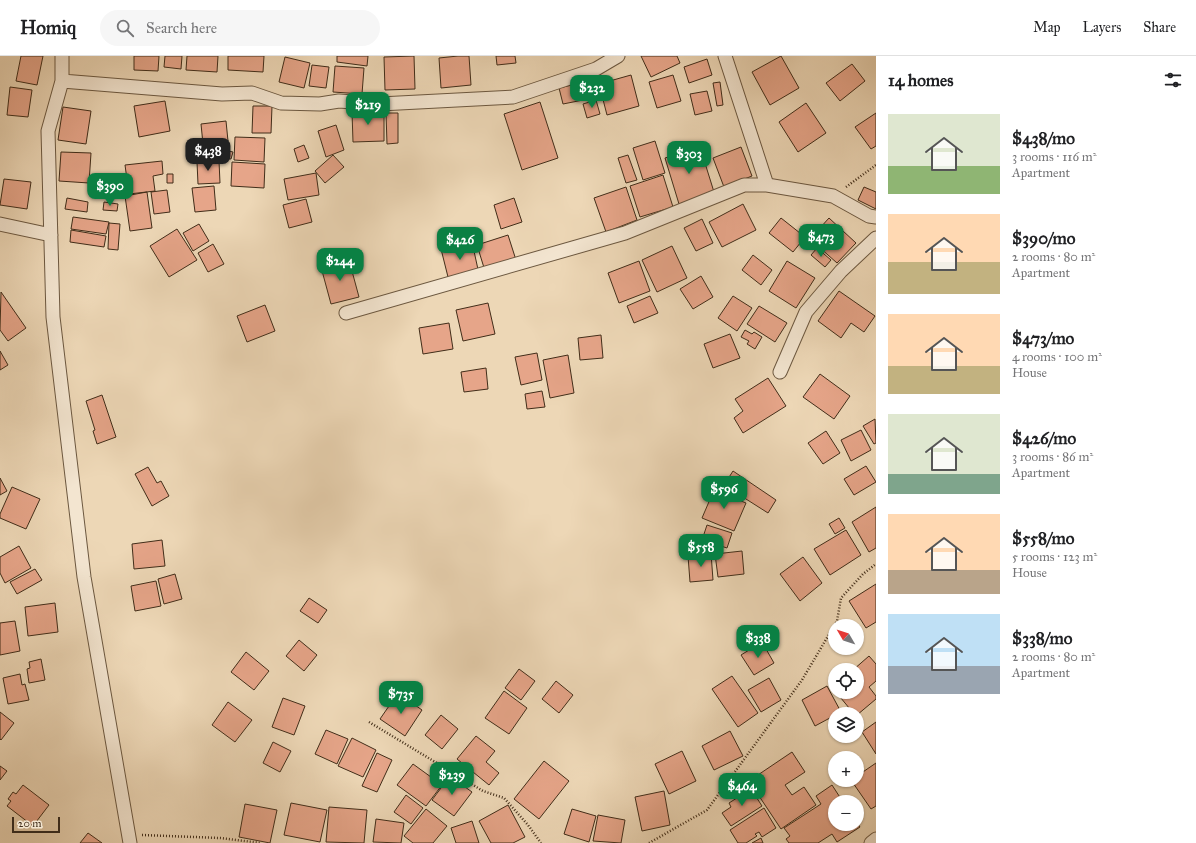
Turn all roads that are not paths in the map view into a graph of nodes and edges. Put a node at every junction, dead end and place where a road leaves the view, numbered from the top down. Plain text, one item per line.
1 (62, 56) edge
2 (618, 56) edge
3 (728, 58) edge
4 (62, 81) junction
5 (767, 185) junction
6 (876, 217) edge
7 (0, 224) edge
8 (51, 235) junction
9 (876, 238) edge
10 (346, 313) dead end
11 (780, 372) dead end
12 (130, 839) edge
13 (876, 839) edge
14 (871, 843) edge

1 - 4 street
2 - 4 street
3 - 5 street
4 - 8 street
5 - 6 street
5 - 10 street
7 - 8 street
8 - 12 street
9 - 11 street
13 - 14 street

